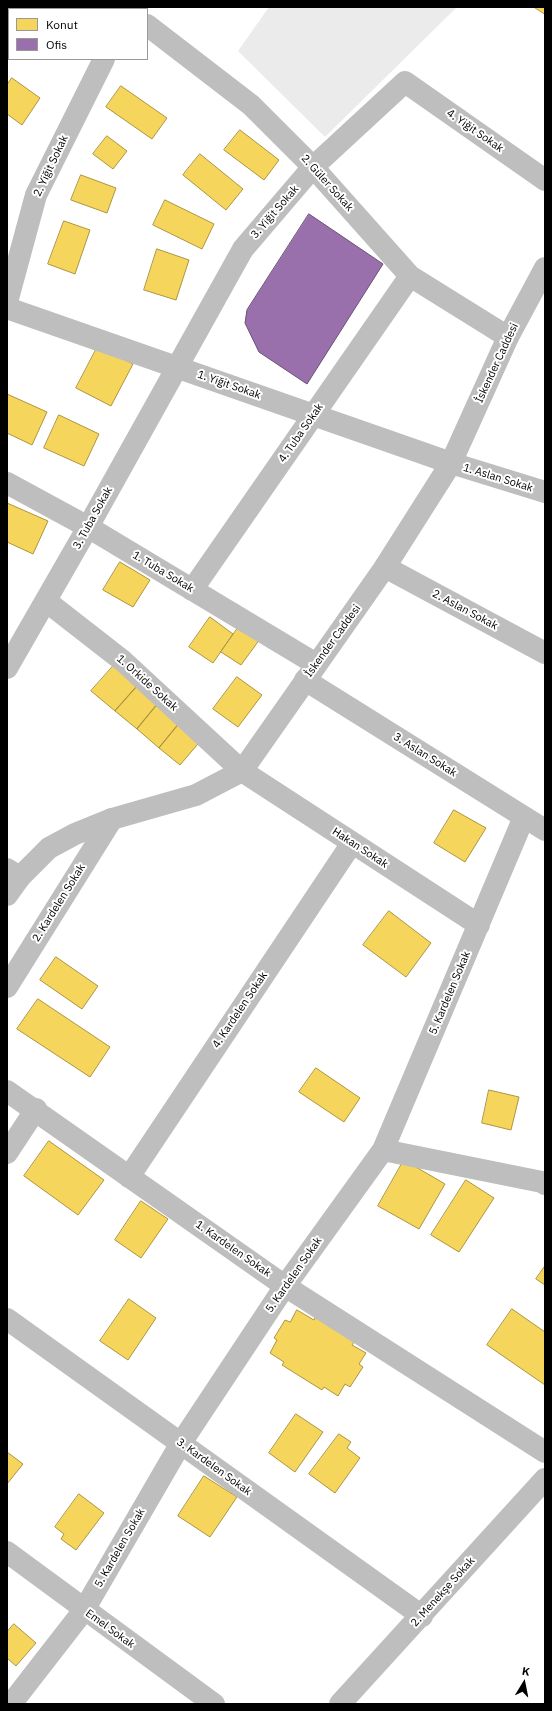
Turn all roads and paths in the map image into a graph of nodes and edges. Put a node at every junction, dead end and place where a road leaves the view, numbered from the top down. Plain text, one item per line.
1 (123, 7) edge
2 (128, 8) edge
3 (148, 26) edge
4 (104, 60) edge
5 (405, 82) joint
6 (313, 167) junction
7 (545, 180) edge
8 (544, 274) edge
9 (410, 276) junction
10 (7, 302) edge
11 (7, 308) edge
12 (508, 337) junction
13 (177, 368) junction
14 (313, 415) junction
15 (451, 463) junction
16 (7, 483) edge
17 (545, 492) edge
18 (88, 527) junction
19 (385, 567) junction
20 (192, 590) junction
21 (46, 601) junction
22 (545, 653) edge
23 (7, 668) edge
24 (311, 672) junction
25 (242, 771) junction
26 (524, 817) junction
27 (112, 820) junction
28 (545, 830) edge
29 (352, 843) junction
30 (14, 873) edge
31 (7, 895) edge
32 (479, 926) junction
33 (7, 987) edge
34 (7, 1091) edge
35 (36, 1109) junction
36 (383, 1150) junction
37 (7, 1153) edge
38 (129, 1177) junction
39 (545, 1184) edge
40 (285, 1286) junction
41 (7, 1319) edge
42 (181, 1443) junction
43 (545, 1452) edge
44 (545, 1478) edge
45 (7, 1552) edge
46 (84, 1610) junction
47 (422, 1616) junction
48 (11, 1704) edge
49 (214, 1704) edge
50 (340, 1704) edge

1 - 2 street
3 - 6 street, 2. Güler Sokak
4 - 10 street, 2. Yiğit Sokak
5 - 6 street, 3. Yiğit Sokak
5 - 7 street, 4. Yiğit Sokak
6 - 9 street, 2. Güler Sokak
6 - 13 street, 3. Yiğit Sokak
8 - 12 street, İskender Caddesi
9 - 12 street, 2. Güler Sokak
9 - 14 street, 4. Tuba Sokak
11 - 13 street, 1. Yiğit Sokak
12 - 15 street, İskender Caddesi
13 - 14 street, 1. Yiğit Sokak
13 - 18 street, 3. Tuba Sokak
14 - 15 street, 1. Yiğit Sokak
14 - 20 street, 4. Tuba Sokak
15 - 17 street, 1. Aslan Sokak
15 - 19 street, İskender Caddesi
16 - 18 street, 1. Tuba Sokak
18 - 20 street, 1. Tuba Sokak
18 - 21 street, 3. Tuba Sokak
19 - 22 street, 2. Aslan Sokak
19 - 24 street, İskender Caddesi
20 - 24 street, 1. Tuba Sokak
21 - 23 street, 3. Tuba Sokak
21 - 25 street, 1. Orkide Sokak
24 - 25 street, İskender Caddesi
24 - 26 street, 3. Aslan Sokak
25 - 27 street, İskender Caddesi
25 - 29 street, Hakan Sokak
26 - 28 street, 3. Aslan Sokak
26 - 32 street, 5. Kardelen Sokak
27 - 30 street, İskender Caddesi
27 - 33 street, 2. Kardelen Sokak
29 - 32 street, Hakan Sokak
29 - 38 street, 4. Kardelen Sokak
30 - 31 street, İskender Caddesi
32 - 36 street, 5. Kardelen Sokak
34 - 35 street, 1. Kardelen Sokak
35 - 37 street
35 - 38 street, 1. Kardelen Sokak
36 - 39 street
36 - 40 street, 5. Kardelen Sokak
38 - 40 street, 1. Kardelen Sokak
40 - 42 street, 5. Kardelen Sokak
40 - 43 street, 1. Kardelen Sokak
41 - 42 street, 3. Kardelen Sokak
42 - 46 street, 5. Kardelen Sokak
42 - 47 street, 3. Kardelen Sokak
44 - 47 street, 2. Menekşe Sokak
45 - 46 street, Emel Sokak
46 - 48 street, 5. Kardelen Sokak
46 - 49 street, Emel Sokak
47 - 50 street, 2. Menekşe Sokak

